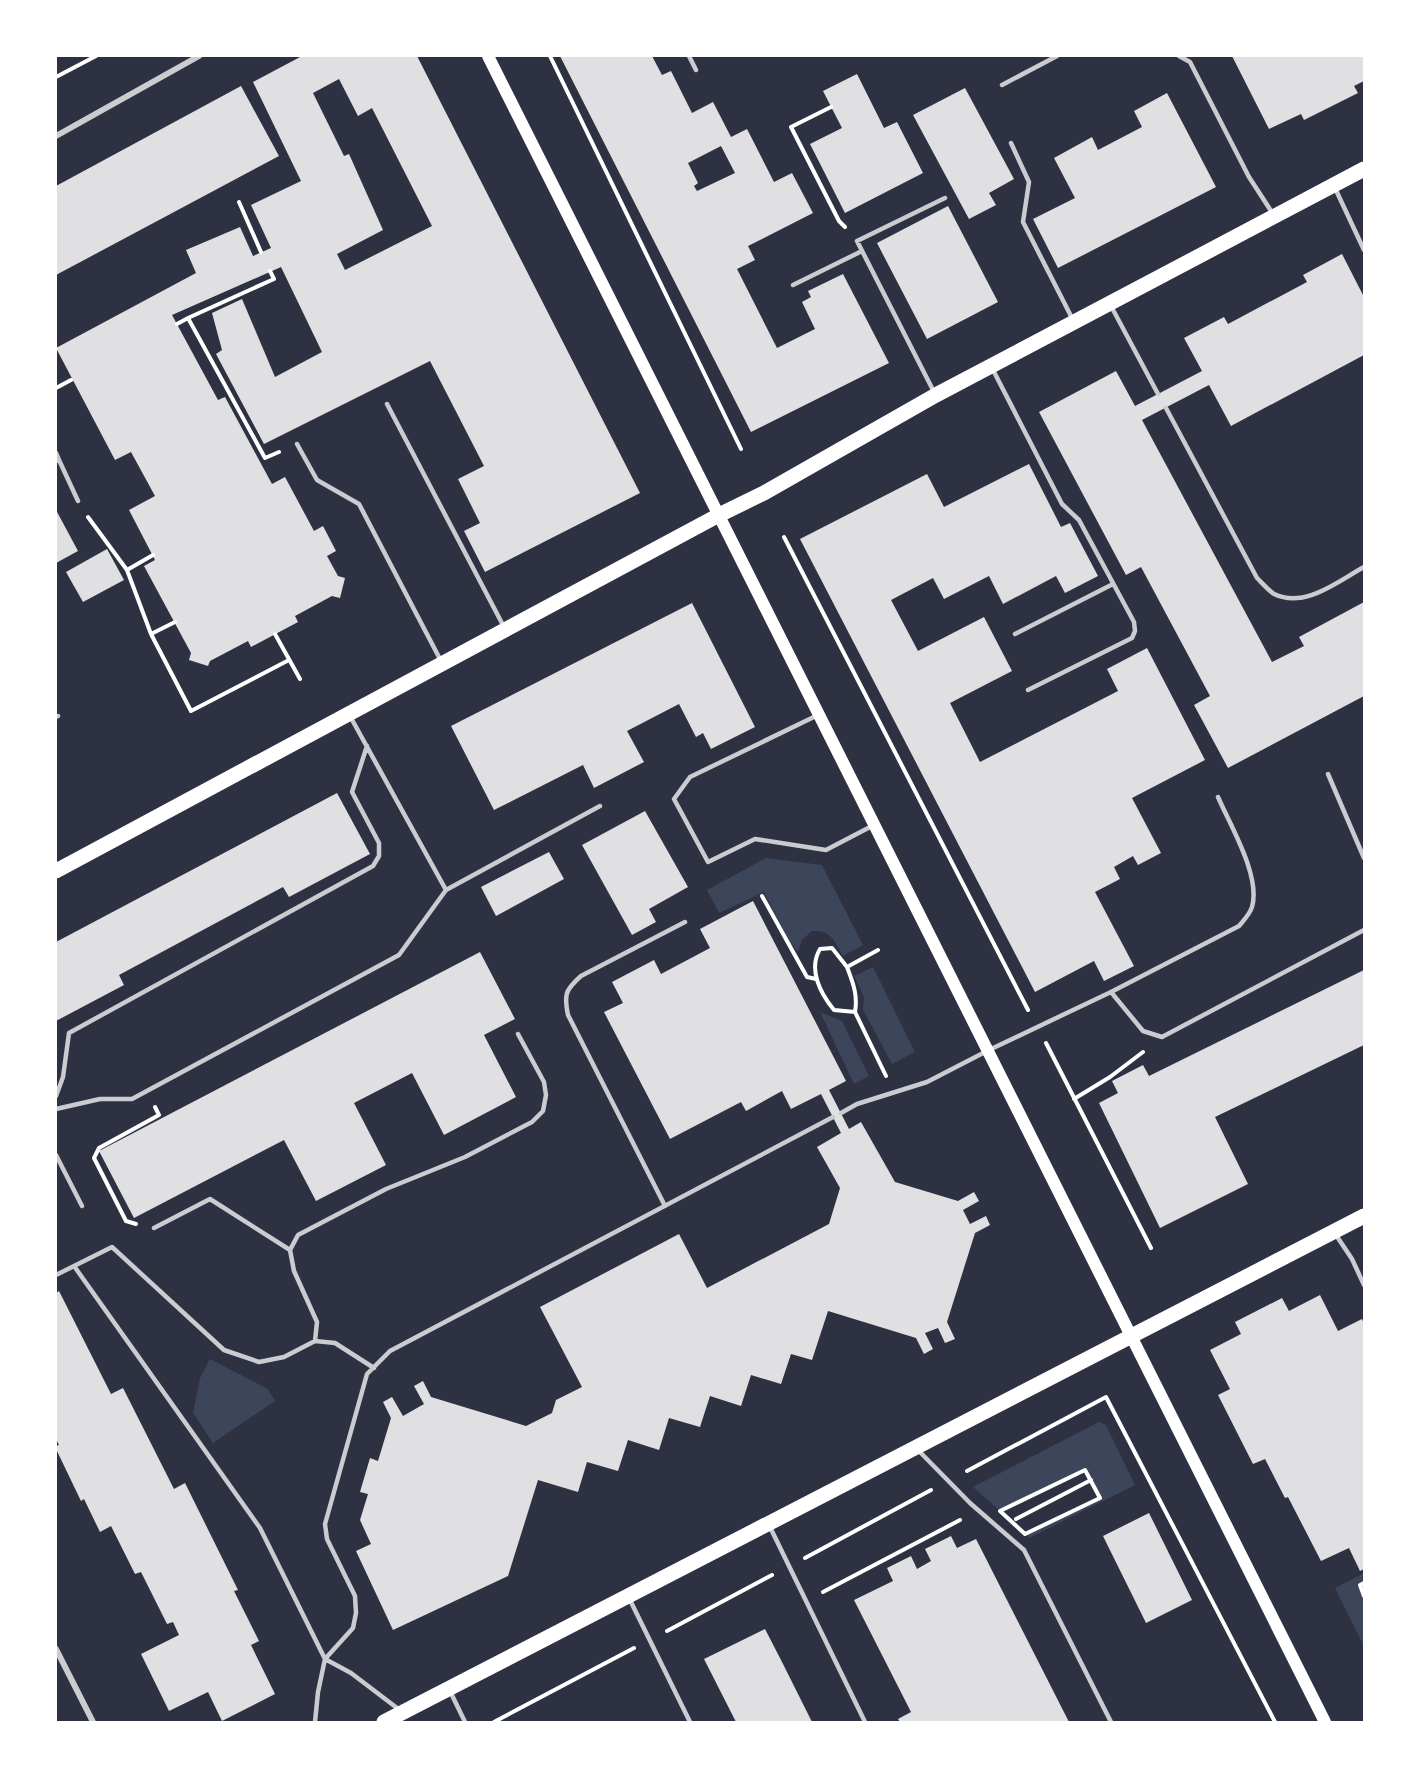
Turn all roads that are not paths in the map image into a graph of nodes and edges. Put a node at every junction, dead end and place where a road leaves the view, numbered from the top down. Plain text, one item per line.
1 (199, 56) edge
2 (488, 56) edge
3 (689, 56) edge
4 (1057, 56) edge
5 (1179, 56) edge
6 (1195, 56) edge
7 (1190, 62) junction
8 (696, 70) dead end
9 (1002, 85) dead end
10 (56, 136) edge
11 (1011, 143) dead end
12 (1365, 169) edge
13 (1334, 185) junction
14 (945, 198) dead end
15 (1275, 216) junction
16 (1365, 250) edge
17 (862, 251) junction
18 (793, 285) dead end
19 (1110, 303) junction
20 (1074, 322) junction
21 (991, 366) junction
22 (1158, 394) dead end
23 (936, 395) junction
24 (387, 404) dead end
25 (1166, 408) dead end
26 (297, 444) road end
27 (56, 453) edge
28 (57, 460) edge
29 (78, 501) road end
30 (719, 515) junction
31 (1365, 567) edge
32 (1113, 584) junction
33 (505, 630) junction
34 (1015, 634) dead end
35 (442, 664) junction
36 (1028, 690) dead end
37 (349, 714) junction
38 (819, 714) junction
39 (367, 746) junction
40 (1328, 774) dead end
41 (1218, 797) dead end
42 (600, 806) dead end
43 (875, 825) junction
44 (1365, 858) edge
45 (56, 871) edge
46 (446, 890) junction
47 (685, 922) dead end
48 (1365, 930) edge
49 (1111, 992) junction
50 (518, 1034) dead end
51 (988, 1050) junction
52 (56, 1096) edge
53 (56, 1109) edge
54 (841, 1113) dead end
55 (833, 1117) dead end
56 (56, 1155) edge
57 (82, 1206) dead end
58 (665, 1206) junction
59 (1365, 1215) edge
60 (154, 1228) dead end
61 (1334, 1232) junction
62 (290, 1250) junction
63 (74, 1266) junction
64 (56, 1275) edge
65 (1365, 1285) edge
66 (1132, 1336) junction
67 (315, 1341) junction
68 (374, 1368) junction
69 (916, 1448) junction
70 (768, 1524) junction
71 (628, 1596) junction
72 (56, 1649) edge
73 (325, 1659) junction
74 (449, 1689) junction
75 (403, 1712) junction
76 (93, 1722) edge
77 (315, 1722) edge
78 (384, 1722) edge
79 (465, 1722) edge
80 (690, 1722) edge
81 (865, 1722) edge
82 (1111, 1722) edge
83 (1325, 1722) edge

1 - 10 street
2 - 30 main road
3 - 8 lane
4 - 9 lane
5 - 7 lane
6 - 7 lane
7 - 15 lane
11 - 20 lane
12 - 13 main road
13 - 15 main road
13 - 16 lane
14 - 17 lane
15 - 19 main road
17 - 18 lane
17 - 23 lane
19 - 20 main road
19 - 22 lane
20 - 21 main road
21 - 23 main road
21 - 32 lane
23 - 30 main road
24 - 33 lane
25 - 31 lane
26 - 35 lane
27 - 28 lane
28 - 29 lane
30 - 33 main road
30 - 38 main road
32 - 34 lane
32 - 36 lane
33 - 35 main road
35 - 37 main road
37 - 39 lane
37 - 45 main road
38 - 43 main road
38 - 43 lane
39 - 46 lane
39 - 52 lane
40 - 44 lane
41 - 49 lane
42 - 46 lane
43 - 51 main road
46 - 53 lane
47 - 58 lane
48 - 49 lane
49 - 51 lane
50 - 62 lane
51 - 54 lane
51 - 66 main road
55 - 58 lane
56 - 57 lane
58 - 68 lane
59 - 61 main road
60 - 62 lane
61 - 65 lane
61 - 66 main road
62 - 67 lane
63 - 64 lane
63 - 67 lane
63 - 73 lane
66 - 69 main road
66 - 83 main road
67 - 68 lane
68 - 73 lane
69 - 70 main road
69 - 82 lane
70 - 71 main road
70 - 81 lane
71 - 74 main road
71 - 80 lane
72 - 76 street
73 - 75 lane
73 - 77 lane
74 - 75 main road
74 - 79 lane
75 - 78 main road

